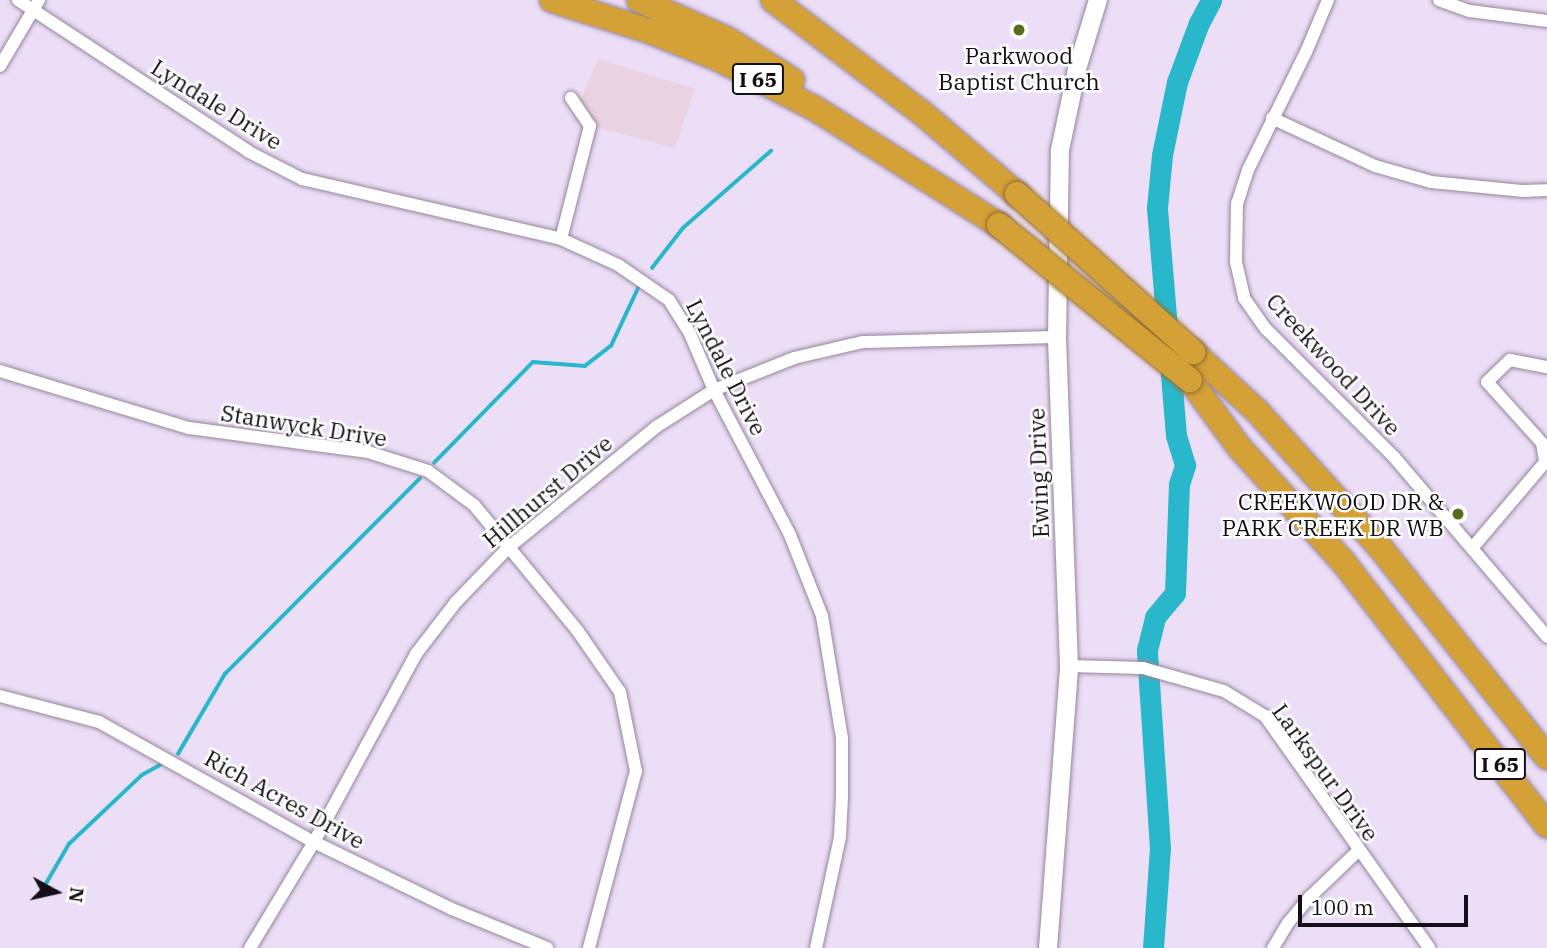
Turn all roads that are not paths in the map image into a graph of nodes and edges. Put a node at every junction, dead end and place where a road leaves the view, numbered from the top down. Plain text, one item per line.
1 (18, 0) edge
2 (552, 0) edge
3 (639, 0) edge
4 (773, 0) edge
5 (1098, 0) edge
6 (1328, 0) edge
7 (1439, 0) edge
8 (36, 5) edge
9 (1547, 21) edge
10 (0, 66) edge
11 (570, 98) dead end
12 (1272, 118) junction
13 (1547, 190) edge
14 (949, 192) junction
15 (561, 239) junction
16 (1057, 337) junction
17 (1547, 367) edge
18 (0, 371) edge
19 (714, 390) junction
20 (1546, 460) edge
21 (509, 547) junction
22 (1473, 547) junction
23 (1547, 637) edge
24 (1069, 666) junction
25 (0, 696) edge
26 (1547, 757) edge
27 (1547, 826) edge
28 (314, 842) junction
29 (1358, 851) junction
30 (250, 948) edge
31 (548, 948) edge
32 (589, 948) edge
33 (816, 948) edge
34 (1048, 948) edge
35 (1273, 948) edge
36 (1429, 948) edge

1 - 8 street, Lyndale Drive
2 - 14 highway, I 65
3 - 14 highway
4 - 26 highway, I 65, bridge
5 - 16 main road, Ewing Drive
6 - 12 street, Creekwood Drive
7 - 9 street
8 - 10 street
8 - 15 street, Lyndale Drive
11 - 15 street
12 - 13 street
12 - 22 street, Creekwood Drive
14 - 27 highway, I 65, bridge
15 - 19 street, Lyndale Drive
16 - 19 street, Hillhurst Drive
16 - 24 main road, Ewing Drive
17 - 20 street
18 - 21 street, Stanwyck Drive
19 - 21 street, Hillhurst Drive
19 - 33 street, Lyndale Drive
20 - 22 street
21 - 28 street, Hillhurst Drive
21 - 32 street, Stanwyck Drive
22 - 23 street, Creekwood Drive
24 - 29 street, Larkspur Drive
24 - 34 main road, Ewing Drive
25 - 28 street, Rich Acres Drive
28 - 30 street, Hillhurst Drive
28 - 31 street, Rich Acres Drive
29 - 35 street
29 - 36 street, Larkspur Drive

